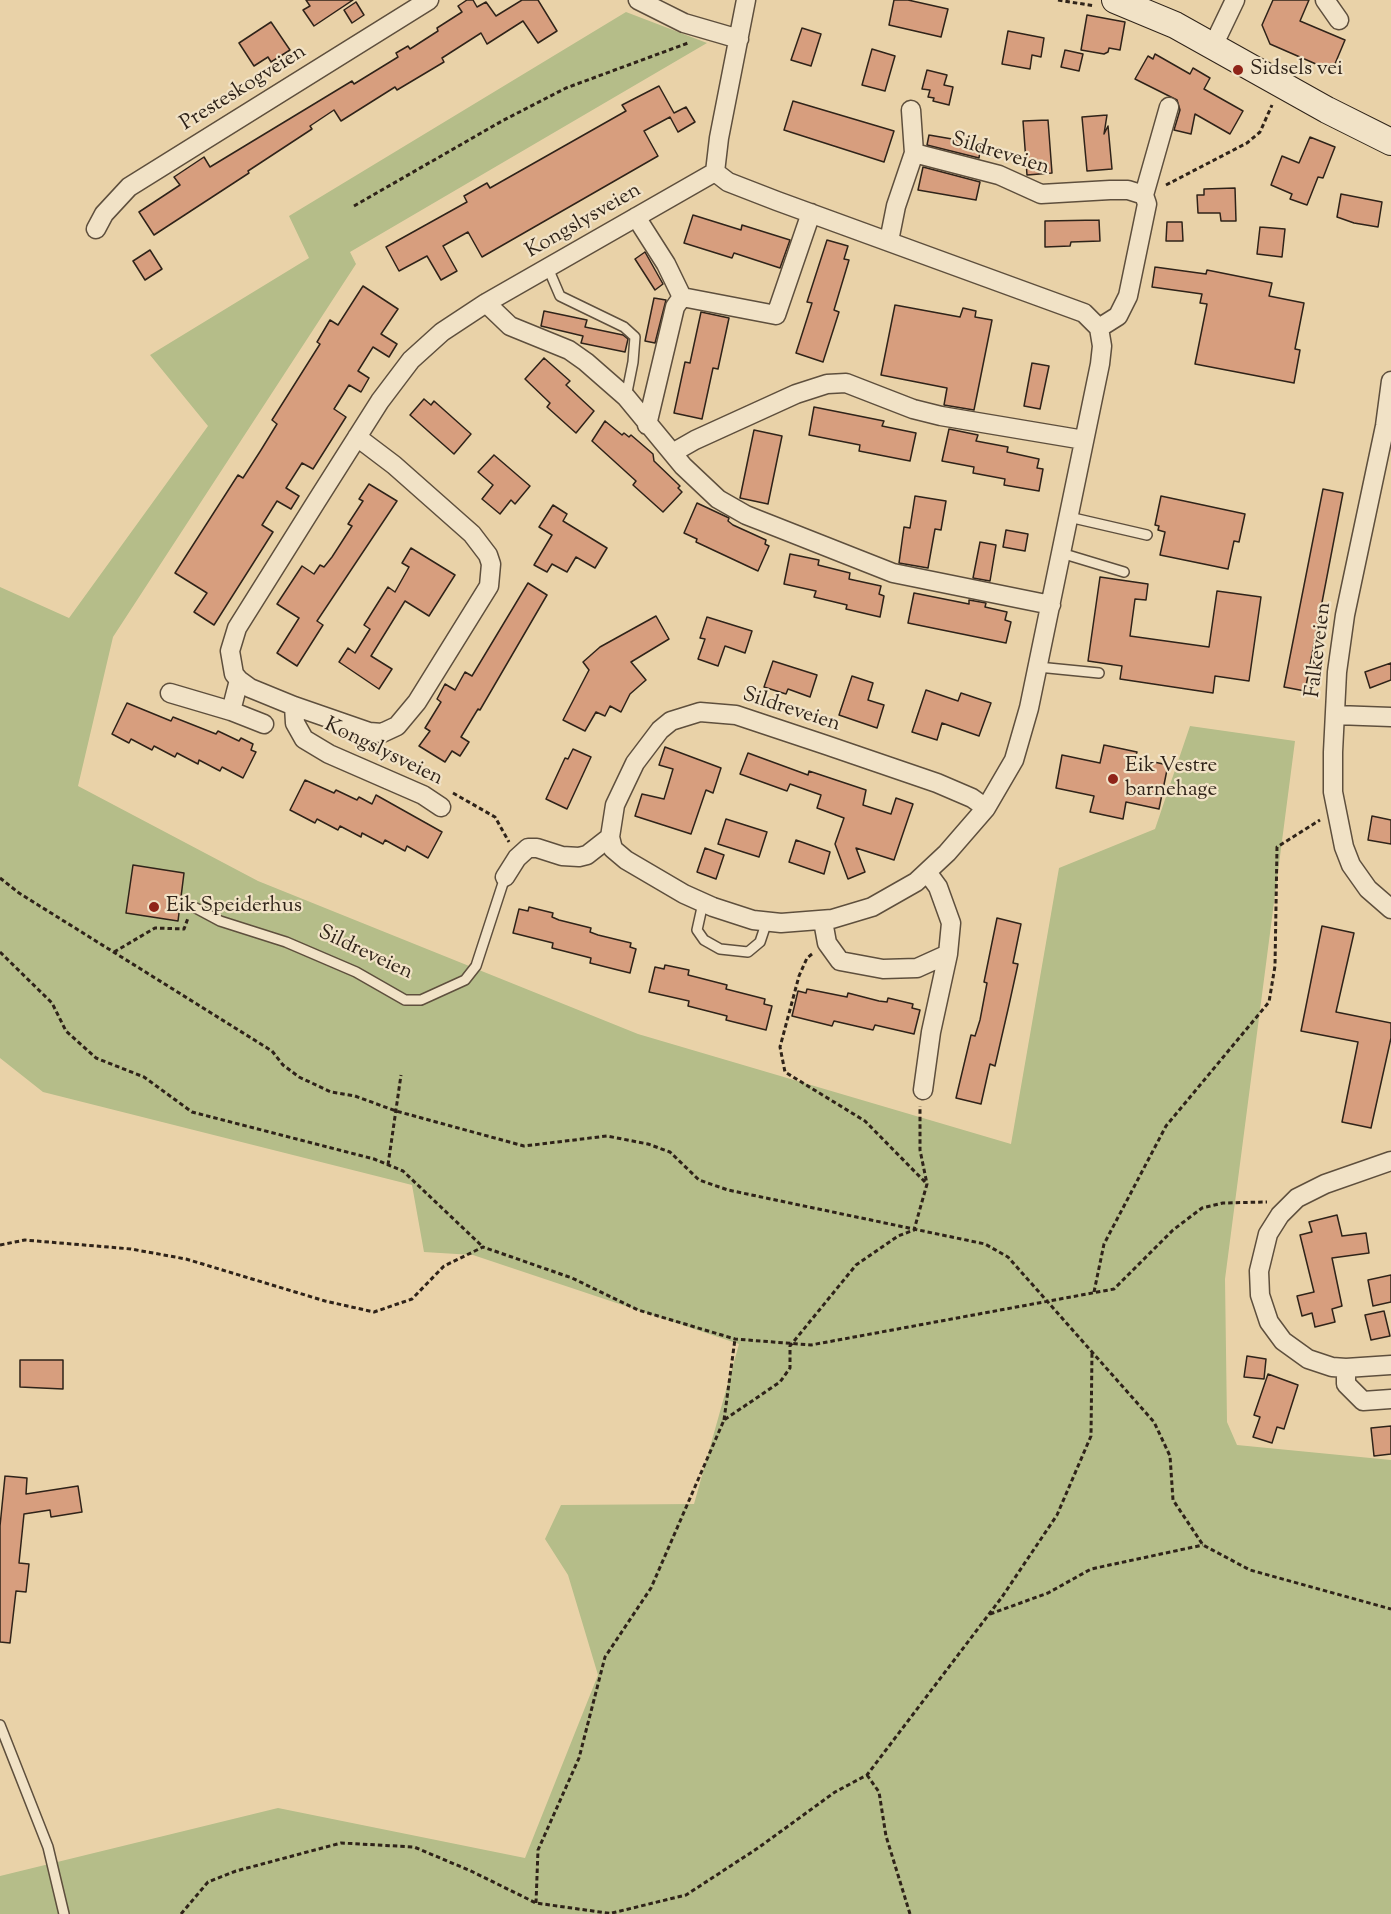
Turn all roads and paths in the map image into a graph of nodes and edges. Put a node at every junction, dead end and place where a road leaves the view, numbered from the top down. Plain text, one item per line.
1 (429, 0) edge
2 (638, 0) edge
3 (746, 0) edge
4 (1115, 0) edge
5 (1235, 0) edge
6 (1325, 0) edge
7 (1339, 20) dead end
8 (715, 33) junction
9 (739, 39) junction
10 (1213, 46) junction
11 (1279, 82) junction
12 (1169, 107) dead end
13 (911, 110) dead end
14 (1391, 142) edge
15 (914, 153) junction
16 (716, 172) junction
17 (1144, 195) junction
18 (354, 207) dead end
19 (812, 213) junction
20 (636, 217) junction
21 (96, 230) dead end
22 (889, 241) junction
23 (548, 268) junction
24 (682, 297) junction
25 (486, 303) junction
26 (1099, 328) junction
27 (1391, 381) edge
28 (626, 397) junction
29 (647, 425) junction
30 (357, 437) junction
31 (1084, 440) junction
32 (674, 453) junction
33 (1069, 517) junction
34 (1147, 535) dead end
35 (1061, 553) junction
36 (1124, 572) dead end
37 (1051, 605) junction
38 (1038, 667) junction
39 (1099, 673) dead end
40 (239, 680) junction
41 (170, 693) dead end
42 (294, 706) junction
43 (231, 711) junction
44 (1336, 715) junction
45 (1391, 717) edge
46 (264, 724) dead end
47 (441, 807) dead end
48 (986, 808) junction
49 (1335, 810) junction
50 (610, 837) junction
51 (927, 872) junction
52 (505, 877) joint
53 (0, 878) edge
54 (703, 903) junction
55 (192, 906) joint
56 (1391, 909) edge
57 (767, 921) junction
58 (823, 921) junction
59 (827, 943) junction
60 (0, 952) edge
61 (114, 952) junction
62 (948, 954) junction
63 (401, 1075) dead end
64 (923, 1090) joint
65 (396, 1111) junction
66 (1391, 1161) edge
67 (388, 1165) junction
68 (927, 1184) junction
69 (1287, 1207) junction
70 (914, 1230) junction
71 (0, 1245) edge
72 (483, 1247) junction
73 (1094, 1293) junction
74 (1051, 1303) junction
75 (735, 1340) junction
76 (790, 1346) junction
77 (1092, 1351) junction
78 (1391, 1365) edge
79 (1346, 1368) junction
80 (1391, 1399) edge
81 (724, 1420) junction
82 (1203, 1545) junction
83 (1391, 1609) edge
84 (988, 1615) junction
85 (0, 1725) edge
86 (867, 1775) junction
87 (536, 1903) junction
88 (613, 1913) edge
89 (64, 1914) edge
90 (181, 1914) edge
91 (910, 1914) edge

1 - 21 street, Presteskogveien
2 - 8 street
3 - 9 street
4 - 10 main road
5 - 10 street
6 - 7 street
8 - 9 street
8 - 18 path
9 - 16 street
10 - 11 main road
11 - 14 main road
11 - 17 path
12 - 17 street
13 - 15 street
15 - 17 street, Sildreveien
15 - 22 street
16 - 19 street
16 - 20 street, Kongslysveien
17 - 26 street
19 - 22 street
19 - 24 street
20 - 23 street, Kongslysveien
20 - 24 street
22 - 26 street
23 - 25 street, Kongslysveien
23 - 28 lane
24 - 29 street
25 - 28 street
25 - 30 street, Kongslysveien
26 - 31 street
27 - 44 street, Falkeveien
28 - 29 street
29 - 32 street
30 - 40 street, Kongslysveien
30 - 42 street, Kongslysveien
31 - 32 street
31 - 33 street
32 - 37 street
33 - 34 lane
33 - 35 street
35 - 36 lane
35 - 37 street
37 - 38 street
38 - 39 lane
38 - 48 street
40 - 42 street, Kongslysveien
40 - 43 street
41 - 43 street
42 - 47 street, Kongslysveien
43 - 46 street
44 - 45 street
44 - 49 street, Falkeveien
48 - 50 street, Sildreveien
48 - 51 street
49 - 56 street, Falkeveien
49 - 73 path
50 - 52 street, Sildreveien
50 - 54 street
51 - 58 street
51 - 62 street
52 - 55 lane, Sildreveien
53 - 61 path
54 - 57 street
54 - 57 lane
55 - 61 path
57 - 58 street
58 - 59 street
59 - 62 street
59 - 68 path
60 - 67 path
61 - 65 path
62 - 64 street
63 - 65 path
64 - 68 path
65 - 67 path
65 - 70 path
66 - 69 street
67 - 72 path
68 - 70 path
69 - 73 path
69 - 79 street
70 - 74 path
70 - 76 path
71 - 72 path
72 - 75 path
73 - 74 path
74 - 76 path
74 - 77 path
75 - 76 path
75 - 81 path
76 - 81 path
77 - 82 path
77 - 84 path
78 - 79 street
79 - 80 street
81 - 87 path
82 - 83 path
82 - 84 path
84 - 86 path
85 - 89 lane
86 - 88 path
86 - 91 path
87 - 88 path
87 - 90 path

